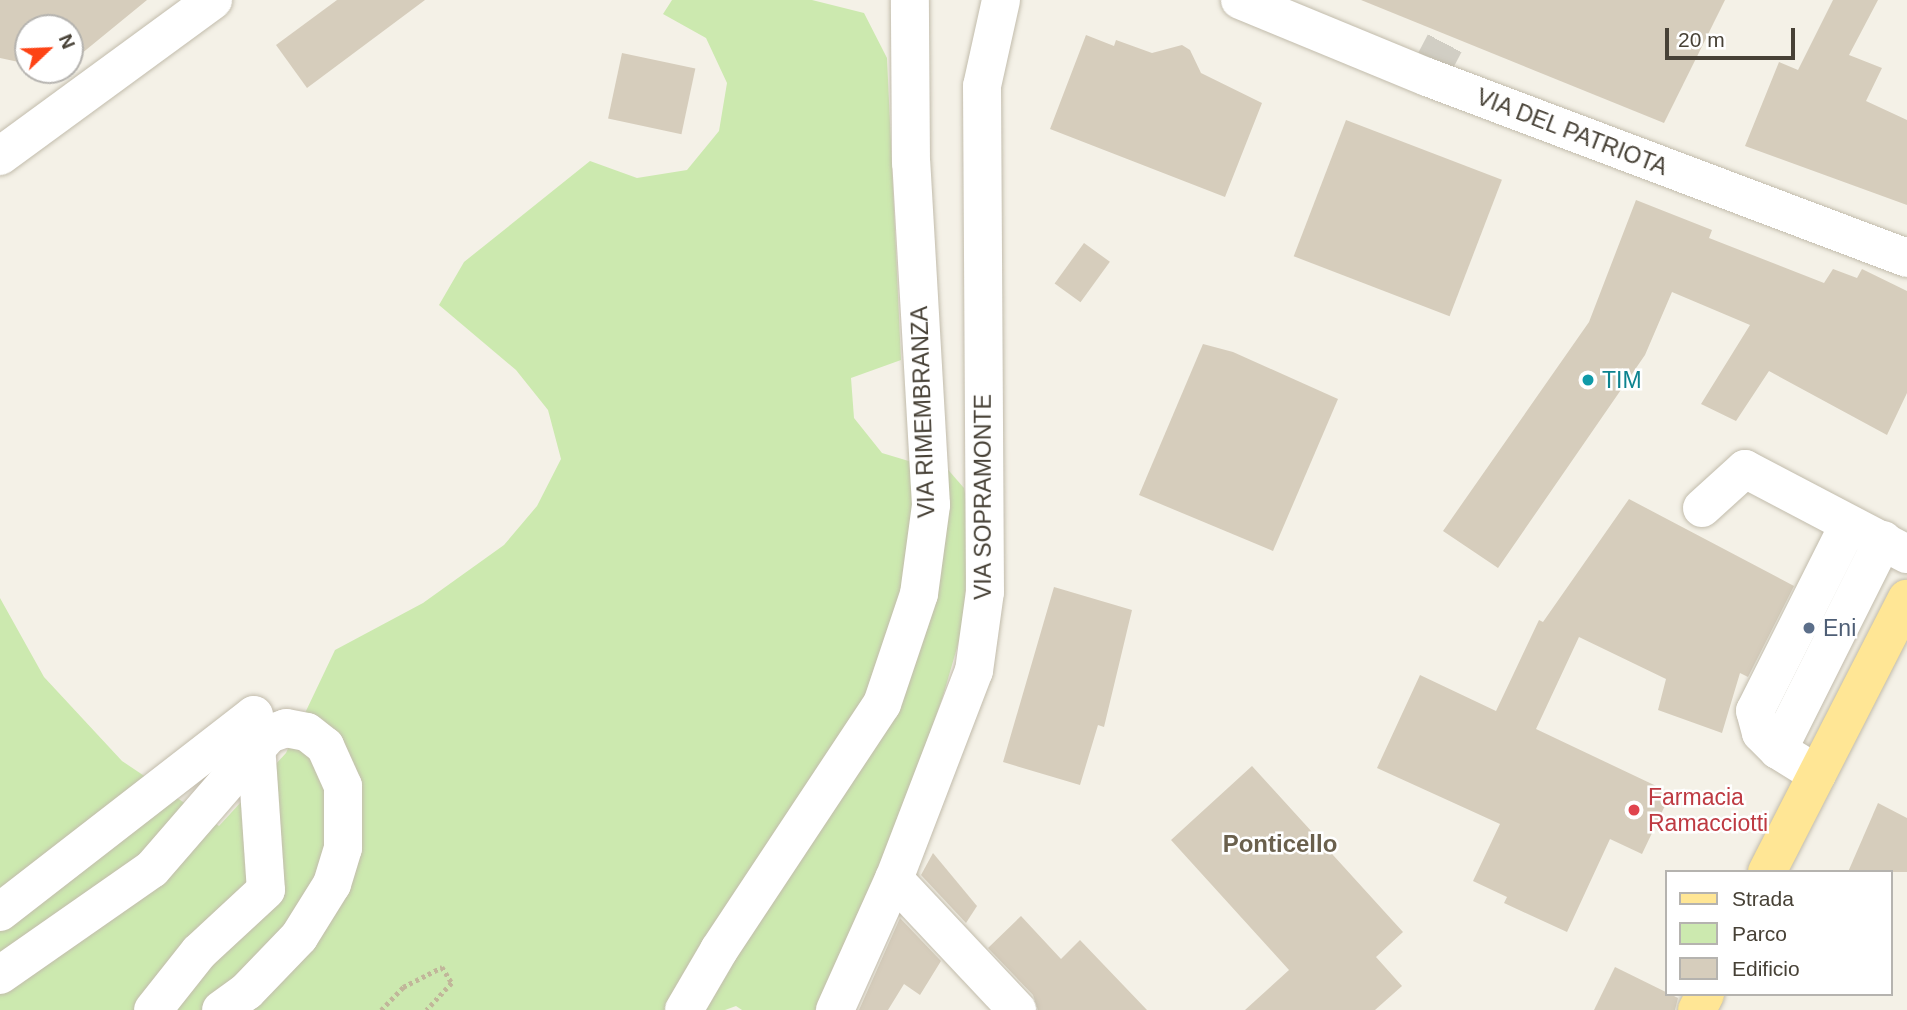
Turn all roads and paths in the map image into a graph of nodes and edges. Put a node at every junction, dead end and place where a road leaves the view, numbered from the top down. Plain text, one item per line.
1 (213, 0) edge
2 (910, 0) edge
3 (1001, 0) edge
4 (1240, 0) edge
5 (0, 156) edge
6 (1907, 258) edge
7 (1702, 508) dead end
8 (1880, 540) edge
9 (1907, 599) edge
10 (257, 747) junction
11 (1817, 774) junction
12 (1768, 870) edge
13 (894, 879) junction
14 (0, 912) edge
15 (0, 975) edge
16 (153, 1010) edge
17 (221, 1010) edge
18 (381, 1010) edge
19 (427, 1010) edge
20 (684, 1010) edge
21 (835, 1010) edge
22 (1017, 1010) edge

1 - 5 street
2 - 20 street, VIA RIMEMBRANZA
3 - 13 street, VIA SOPRAMONTE
4 - 6 street, VIA DEL PATRIOTA
7 - 8 street
8 - 11 street
9 - 11 main road
10 - 14 street
10 - 15 street
10 - 16 street
10 - 17 street
11 - 12 main road
13 - 21 street, VIA SOPRAMONTE
13 - 22 street
18 - 19 path

